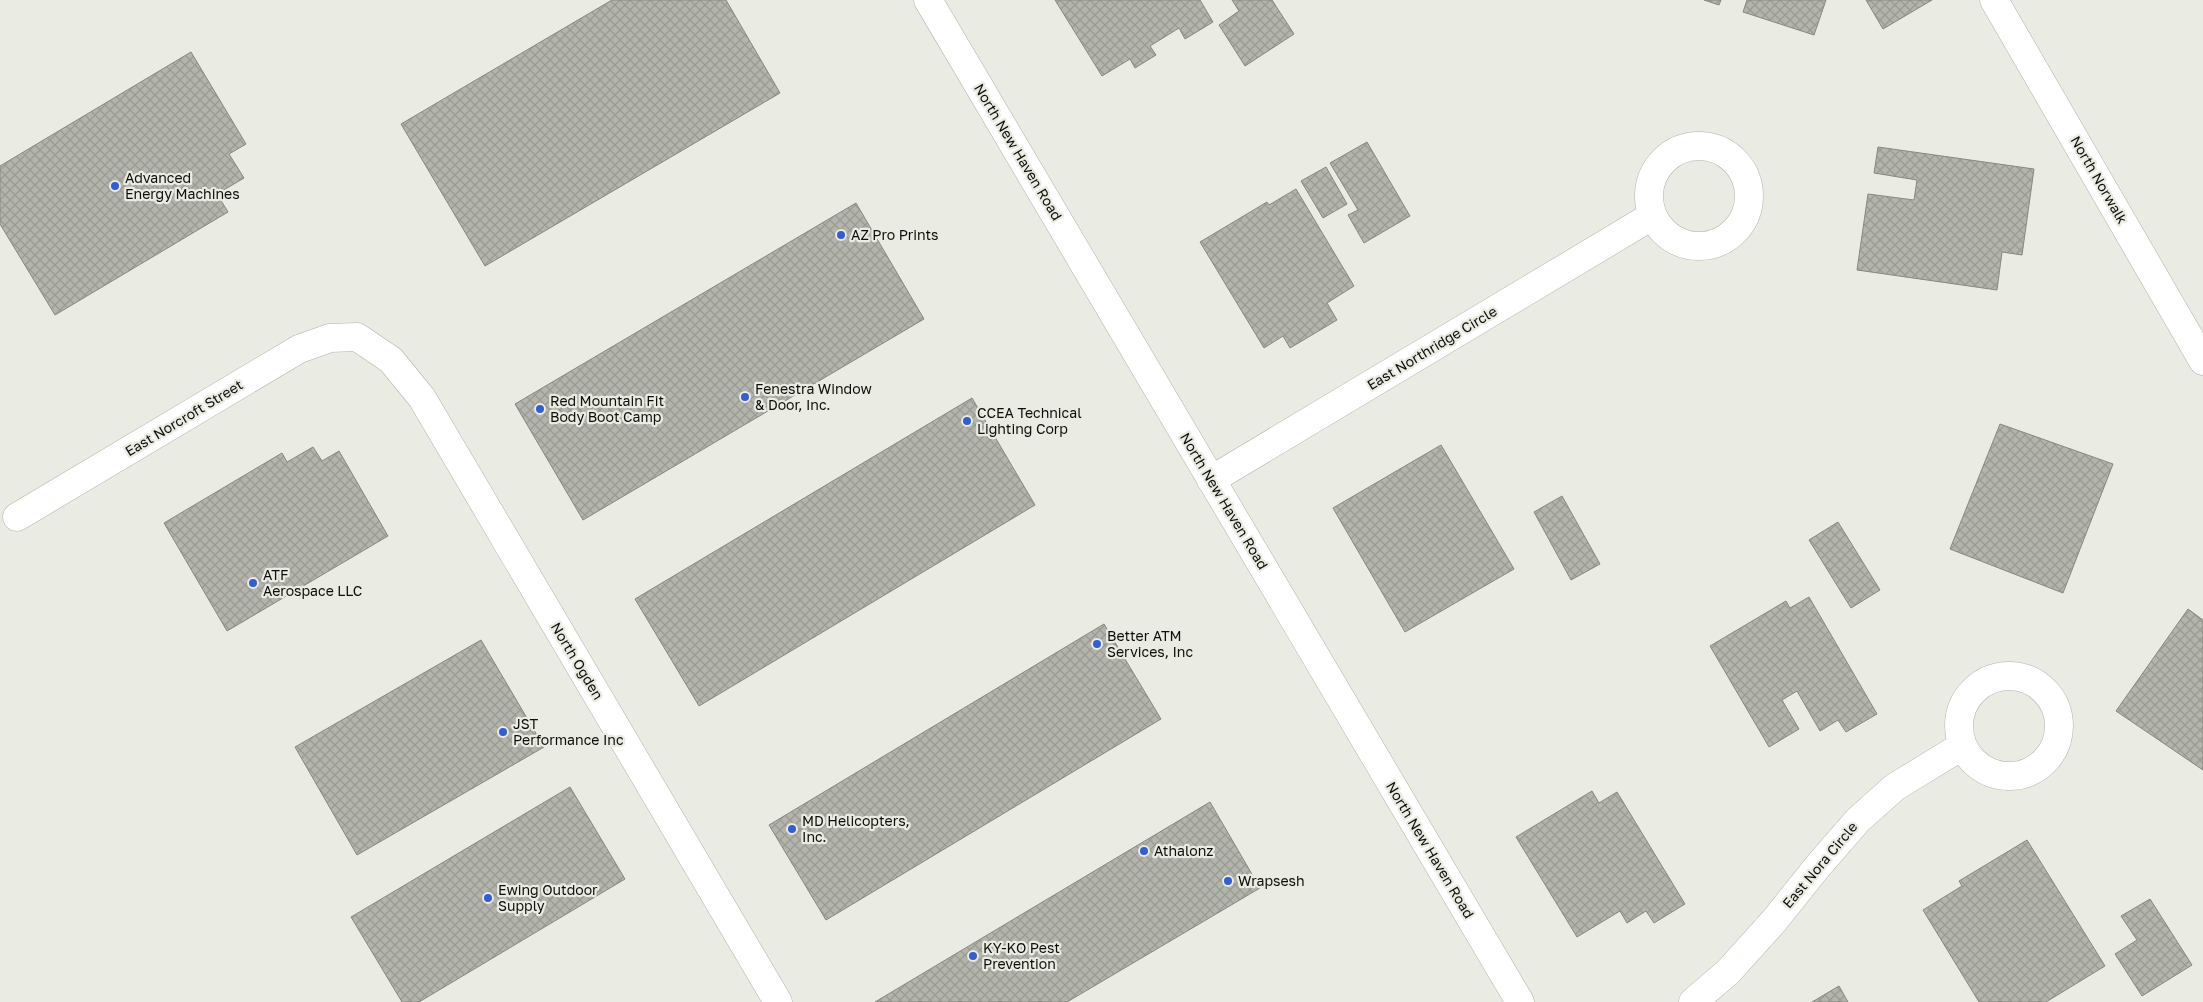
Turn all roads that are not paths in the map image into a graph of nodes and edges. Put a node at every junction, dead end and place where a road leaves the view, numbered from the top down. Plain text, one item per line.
1 (928, 0) edge
2 (1994, 0) edge
3 (1652, 216) dead end
4 (357, 337) joint
5 (2203, 361) edge
6 (1211, 480) junction
7 (17, 517) dead end
8 (1962, 746) dead end
9 (778, 1002) edge
10 (1520, 1002) edge
11 (1693, 1002) edge

1 - 6 street, North New Haven Road
2 - 5 street, North Norwalk
3 - 6 street, East Northridge Circle
4 - 7 street, East Norcroft Street
4 - 9 street, North Ogden
6 - 10 street, North New Haven Road
8 - 11 street, East Nora Circle

